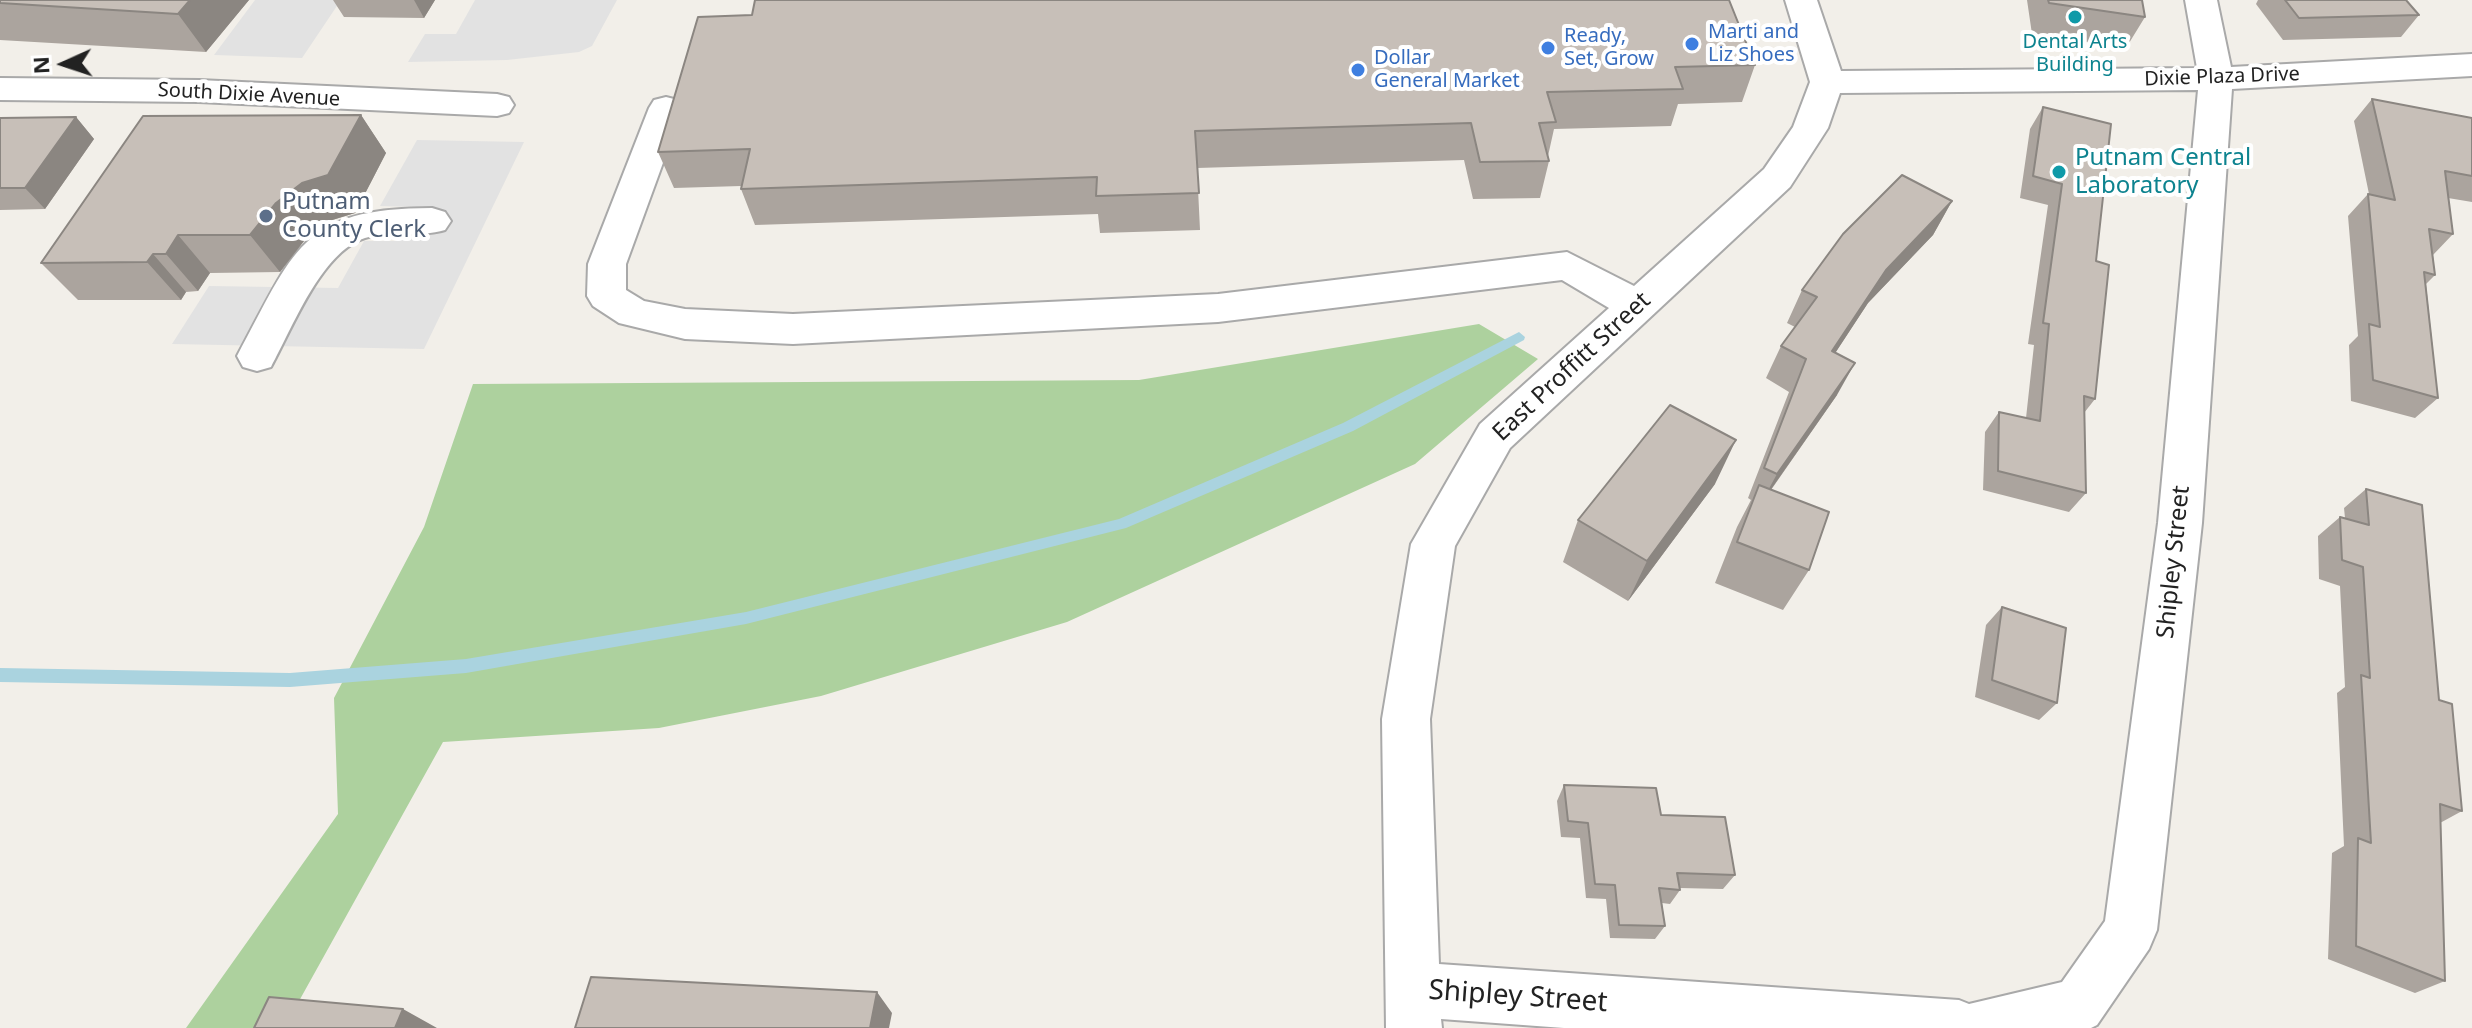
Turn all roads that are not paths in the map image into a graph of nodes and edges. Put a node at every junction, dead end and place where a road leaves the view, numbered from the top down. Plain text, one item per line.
1 (1801, 0) edge
2 (2201, 0) edge
3 (2472, 65) edge
4 (2216, 79) junction
5 (1827, 82) junction
6 (0, 89) edge
7 (497, 105) dead end
8 (666, 108) dead end
9 (432, 221) dead end
10 (1637, 306) junction
11 (257, 356) dead end
12 (1414, 1009) edge
13 (1959, 1028) edge
14 (1979, 1028) edge

1 - 5 street
2 - 4 street, Shipley Street
3 - 4 street, Dixie Plaza Drive
4 - 5 street, Dixie Plaza Drive
4 - 14 street, Shipley Street
5 - 10 street, East Proffitt Street
6 - 7 street, South Dixie Avenue
8 - 10 street
9 - 11 street
10 - 12 street, East Proffitt Street
12 - 13 street, Shipley Street

